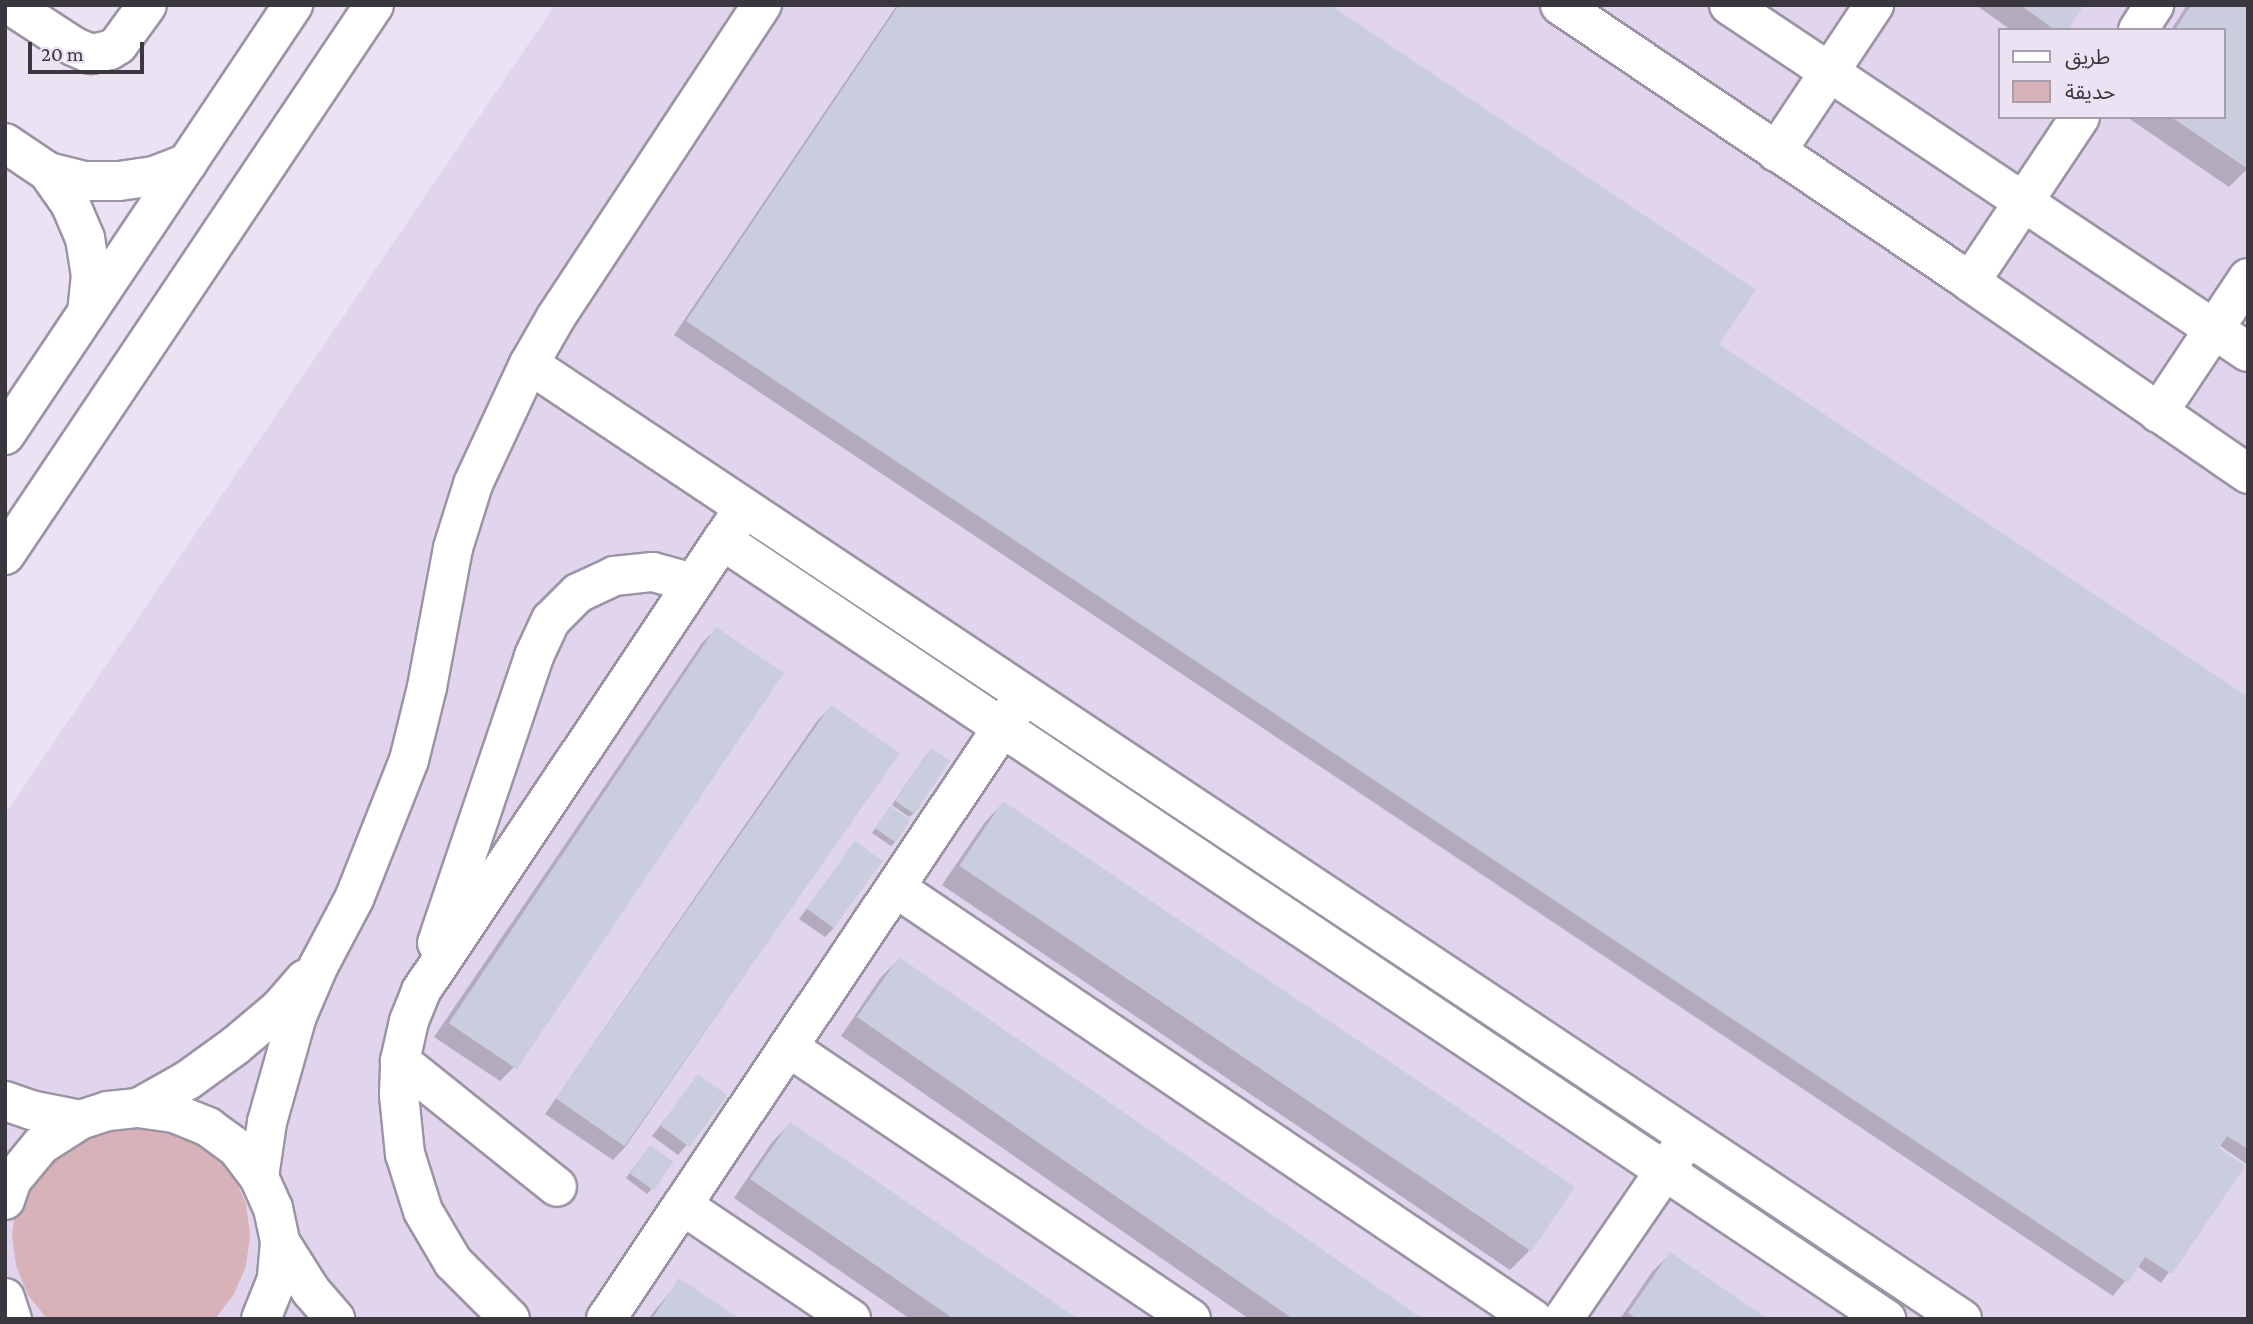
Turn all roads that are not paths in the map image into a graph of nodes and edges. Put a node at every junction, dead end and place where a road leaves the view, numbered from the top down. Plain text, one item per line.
1 (10, 5) edge
2 (293, 5) edge
3 (374, 5) edge
4 (762, 5) edge
5 (1729, 5) edge
6 (1874, 5) edge
7 (2154, 5) edge
8 (143, 6) edge
9 (1581, 11) edge
10 (2139, 28) edge
11 (1829, 73) junction
12 (2079, 119) edge
13 (5, 144) edge
14 (1776, 152) junction
15 (188, 163) junction
16 (48, 173) junction
17 (2023, 202) junction
18 (2248, 278) edge
19 (1970, 282) junction
20 (87, 313) junction
21 (2213, 329) junction
22 (2248, 352) edge
23 (529, 364) junction
24 (2158, 413) junction
25 (5, 435) edge
26 (2248, 474) edge
27 (744, 508) junction
28 (722, 540) junction
29 (5, 555) edge
30 (693, 583) junction
31 (1025, 695) junction
32 (1003, 728) junction
33 (896, 888) junction
34 (318, 965) junction
35 (421, 991) junction
36 (788, 1047) junction
37 (401, 1061) junction
38 (5, 1101) edge
39 (138, 1108) junction
40 (80, 1120) junction
41 (1688, 1136) junction
42 (1665, 1170) junction
43 (259, 1177) junction
44 (557, 1187) dead end
45 (5, 1199) edge
46 (682, 1205) junction
47 (280, 1242) junction
48 (5, 1298) edge
49 (12, 1319) edge
50 (261, 1319) edge
51 (335, 1319) edge
52 (510, 1319) edge
53 (606, 1319) edge
54 (851, 1319) edge
55 (1191, 1319) edge
56 (1533, 1319) edge
57 (1563, 1319) edge
58 (1886, 1319) edge
59 (1962, 1319) edge

1 - 8 street
2 - 15 street
3 - 29 street
4 - 23 street
5 - 11 street
6 - 11 street
7 - 10 street
9 - 14 street
11 - 14 street
11 - 17 street
12 - 17 street
13 - 16 street
14 - 19 street
15 - 16 street
15 - 20 street
16 - 20 street
17 - 19 street
17 - 21 street
18 - 21 street
19 - 24 street
20 - 25 street
21 - 22 street
21 - 24 street
23 - 27 street
23 - 34 street
24 - 26 street
27 - 28 street
27 - 31 street
28 - 30 street
28 - 32 street
30 - 35 street
30 - 35 street
31 - 32 street
31 - 41 street
32 - 33 street
32 - 42 street
33 - 36 street
33 - 56 street
34 - 39 street
34 - 43 street
35 - 37 street
36 - 46 street
36 - 55 street
37 - 44 street
37 - 52 street
38 - 40 street
39 - 40 street
39 - 43 street
40 - 45 street
41 - 42 street
41 - 59 street
42 - 57 street
42 - 58 street
43 - 47 street
46 - 53 street
46 - 54 street
47 - 50 street
47 - 51 street
48 - 49 street

